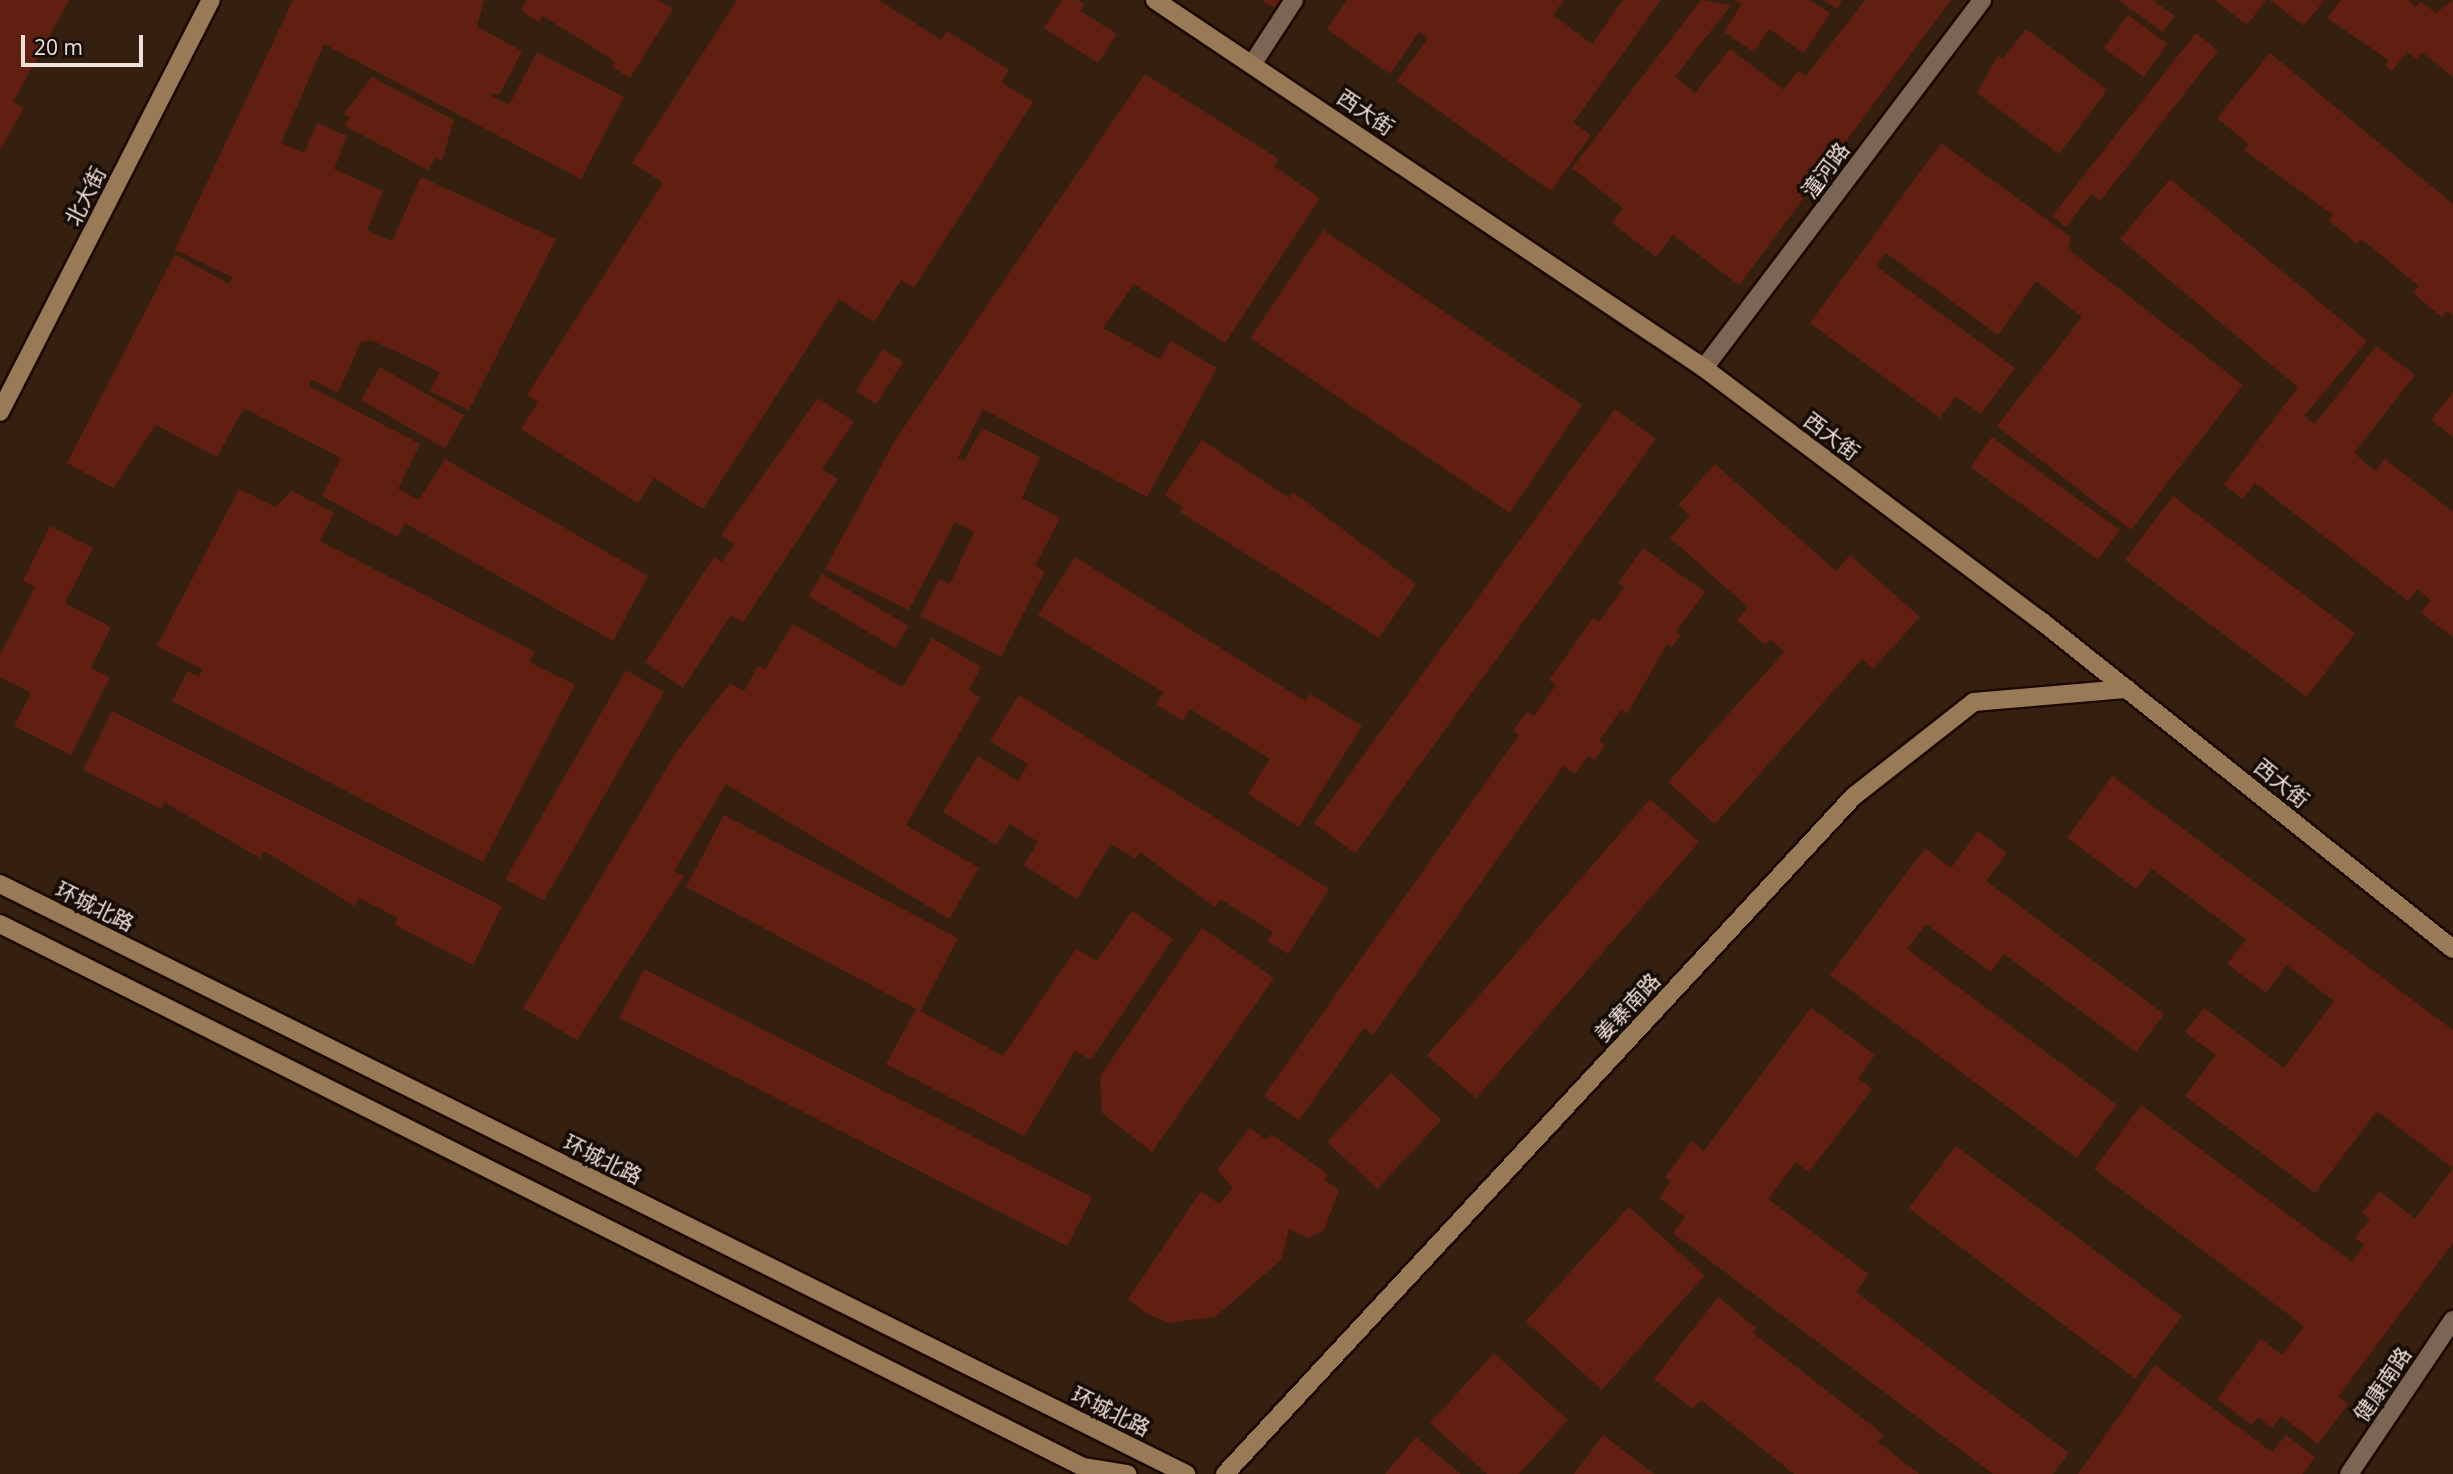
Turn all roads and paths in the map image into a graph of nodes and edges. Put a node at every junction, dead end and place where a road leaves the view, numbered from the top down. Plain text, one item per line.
1 (211, 0) edge
2 (1155, 0) edge
3 (1294, 0) edge
4 (1982, 0) edge
5 (1253, 63) junction
6 (1704, 368) junction
7 (0, 412) edge
8 (2127, 689) junction
9 (0, 884) edge
10 (0, 924) edge
11 (2453, 949) edge
12 (2453, 1320) edge
13 (1127, 1474) edge
14 (1186, 1474) edge
15 (1225, 1474) edge
16 (2349, 1474) edge

1 - 7 main road, 北大街
2 - 5 main road, 西大街
3 - 5 street
4 - 6 street, 潼河路
5 - 6 main road, 西大街
6 - 8 main road, 西大街
8 - 11 main road, 西大街
8 - 15 main road, 姜寨南路
9 - 14 main road, 环城北路
10 - 13 main road
12 - 16 street, 健康南路

